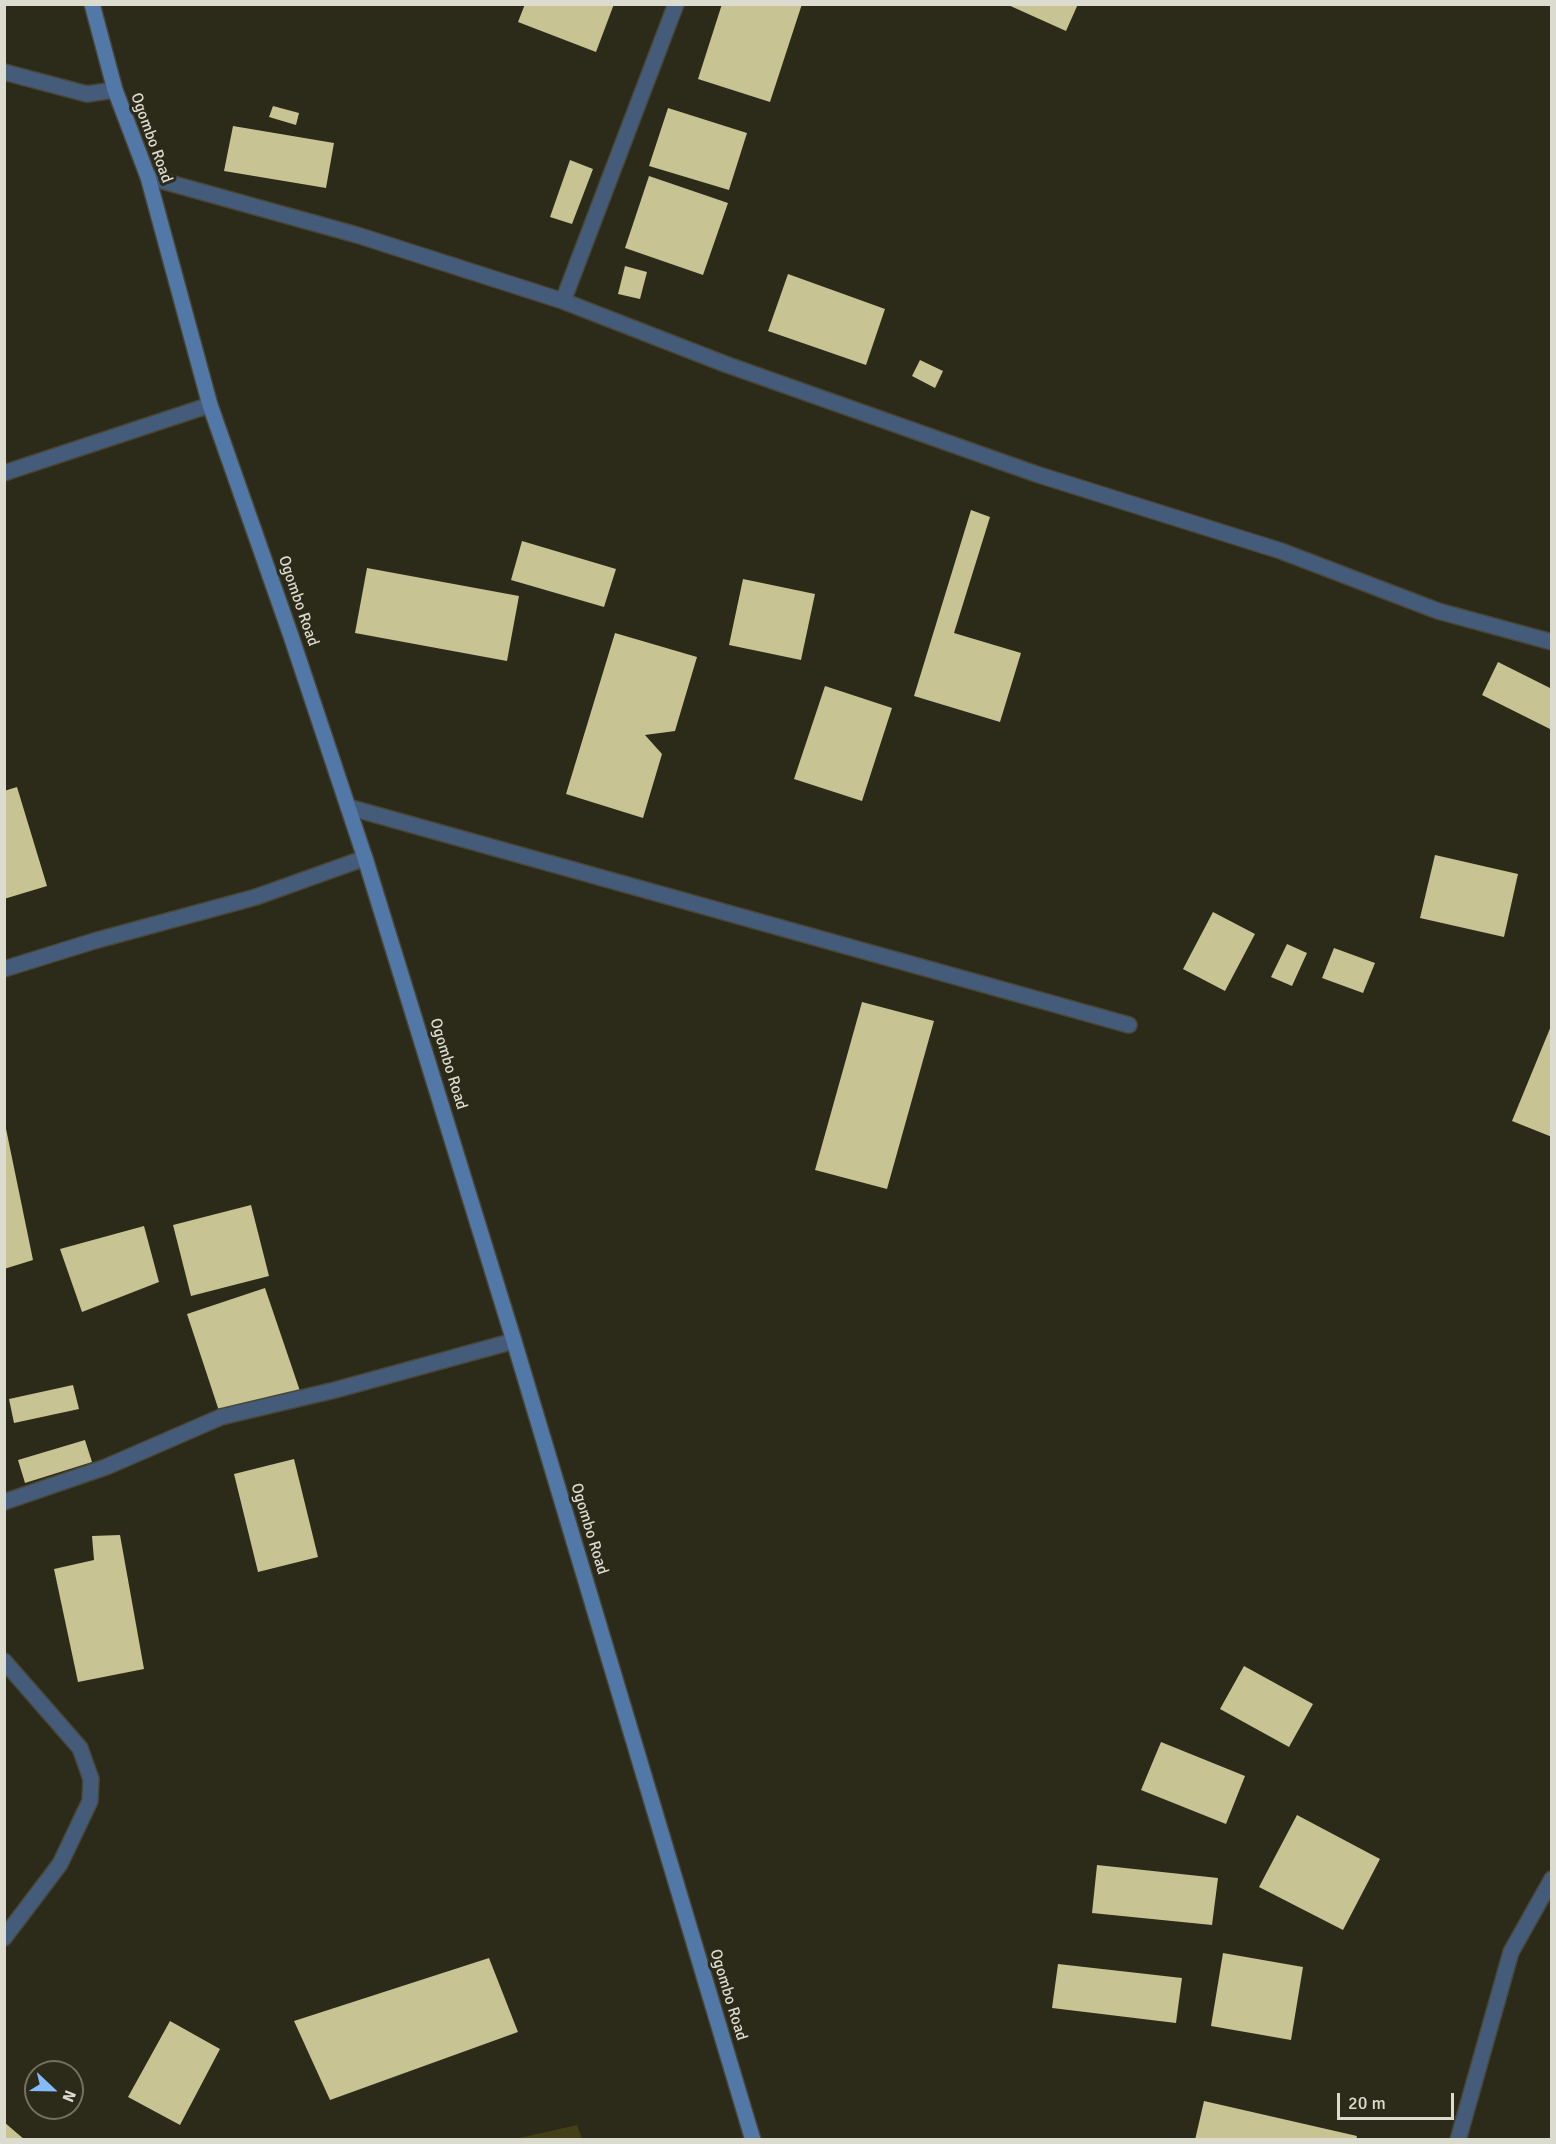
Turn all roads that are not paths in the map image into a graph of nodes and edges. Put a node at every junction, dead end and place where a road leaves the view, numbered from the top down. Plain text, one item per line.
1 (92, 4) edge
2 (676, 4) edge
3 (4, 72) edge
4 (115, 90) junction
5 (148, 177) junction
6 (563, 301) junction
7 (210, 405) junction
8 (4, 473) edge
9 (1551, 642) edge
10 (348, 807) junction
11 (365, 858) junction
12 (4, 969) edge
13 (1129, 1025) dead end
14 (514, 1341) junction
15 (4, 1502) edge
16 (4, 1661) edge
17 (1551, 1880) edge
18 (4, 1938) edge
19 (753, 2139) edge
20 (1458, 2139) edge

1 - 4 main road, Ogombo Road
2 - 6 street
3 - 4 street
4 - 5 main road, Ogombo Road
5 - 6 street
5 - 7 main road, Ogombo Road
6 - 9 street
7 - 8 street
7 - 10 main road, Ogombo Road
10 - 11 main road, Ogombo Road
10 - 13 street
11 - 12 street
11 - 14 main road, Ogombo Road
14 - 15 street
14 - 19 main road, Ogombo Road
16 - 18 street
17 - 20 street

